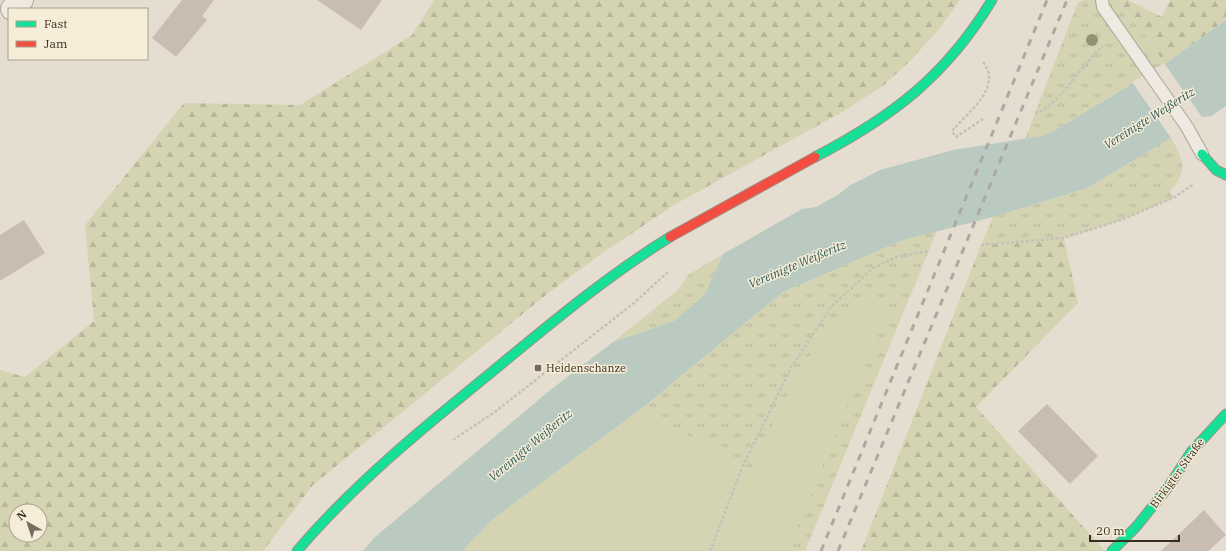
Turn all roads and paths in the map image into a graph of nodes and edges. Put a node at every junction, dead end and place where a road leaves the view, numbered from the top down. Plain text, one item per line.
1 (22, 0) edge
2 (992, 0) edge
3 (1102, 0) edge
4 (13, 8) edge
5 (8, 13) edge
6 (0, 20) edge
7 (1121, 32) junction
8 (979, 68) dead end
9 (1035, 113) dead end
10 (983, 119) dead end
11 (1202, 154) joint
12 (1216, 170) junction
13 (1226, 175) edge
14 (981, 245) dead end
15 (929, 251) dead end
16 (670, 270) dead end
17 (1226, 414) edge
18 (452, 441) dead end
19 (297, 551) edge
20 (710, 551) edge
21 (1112, 551) edge

1 - 4 street
2 - 19 main road
3 - 7 lane
5 - 6 street
7 - 9 path
7 - 11 lane
8 - 10 path
11 - 12 main road
12 - 13 main road
12 - 14 path
15 - 20 path
16 - 18 path
17 - 21 main road, Birkigter Straße

